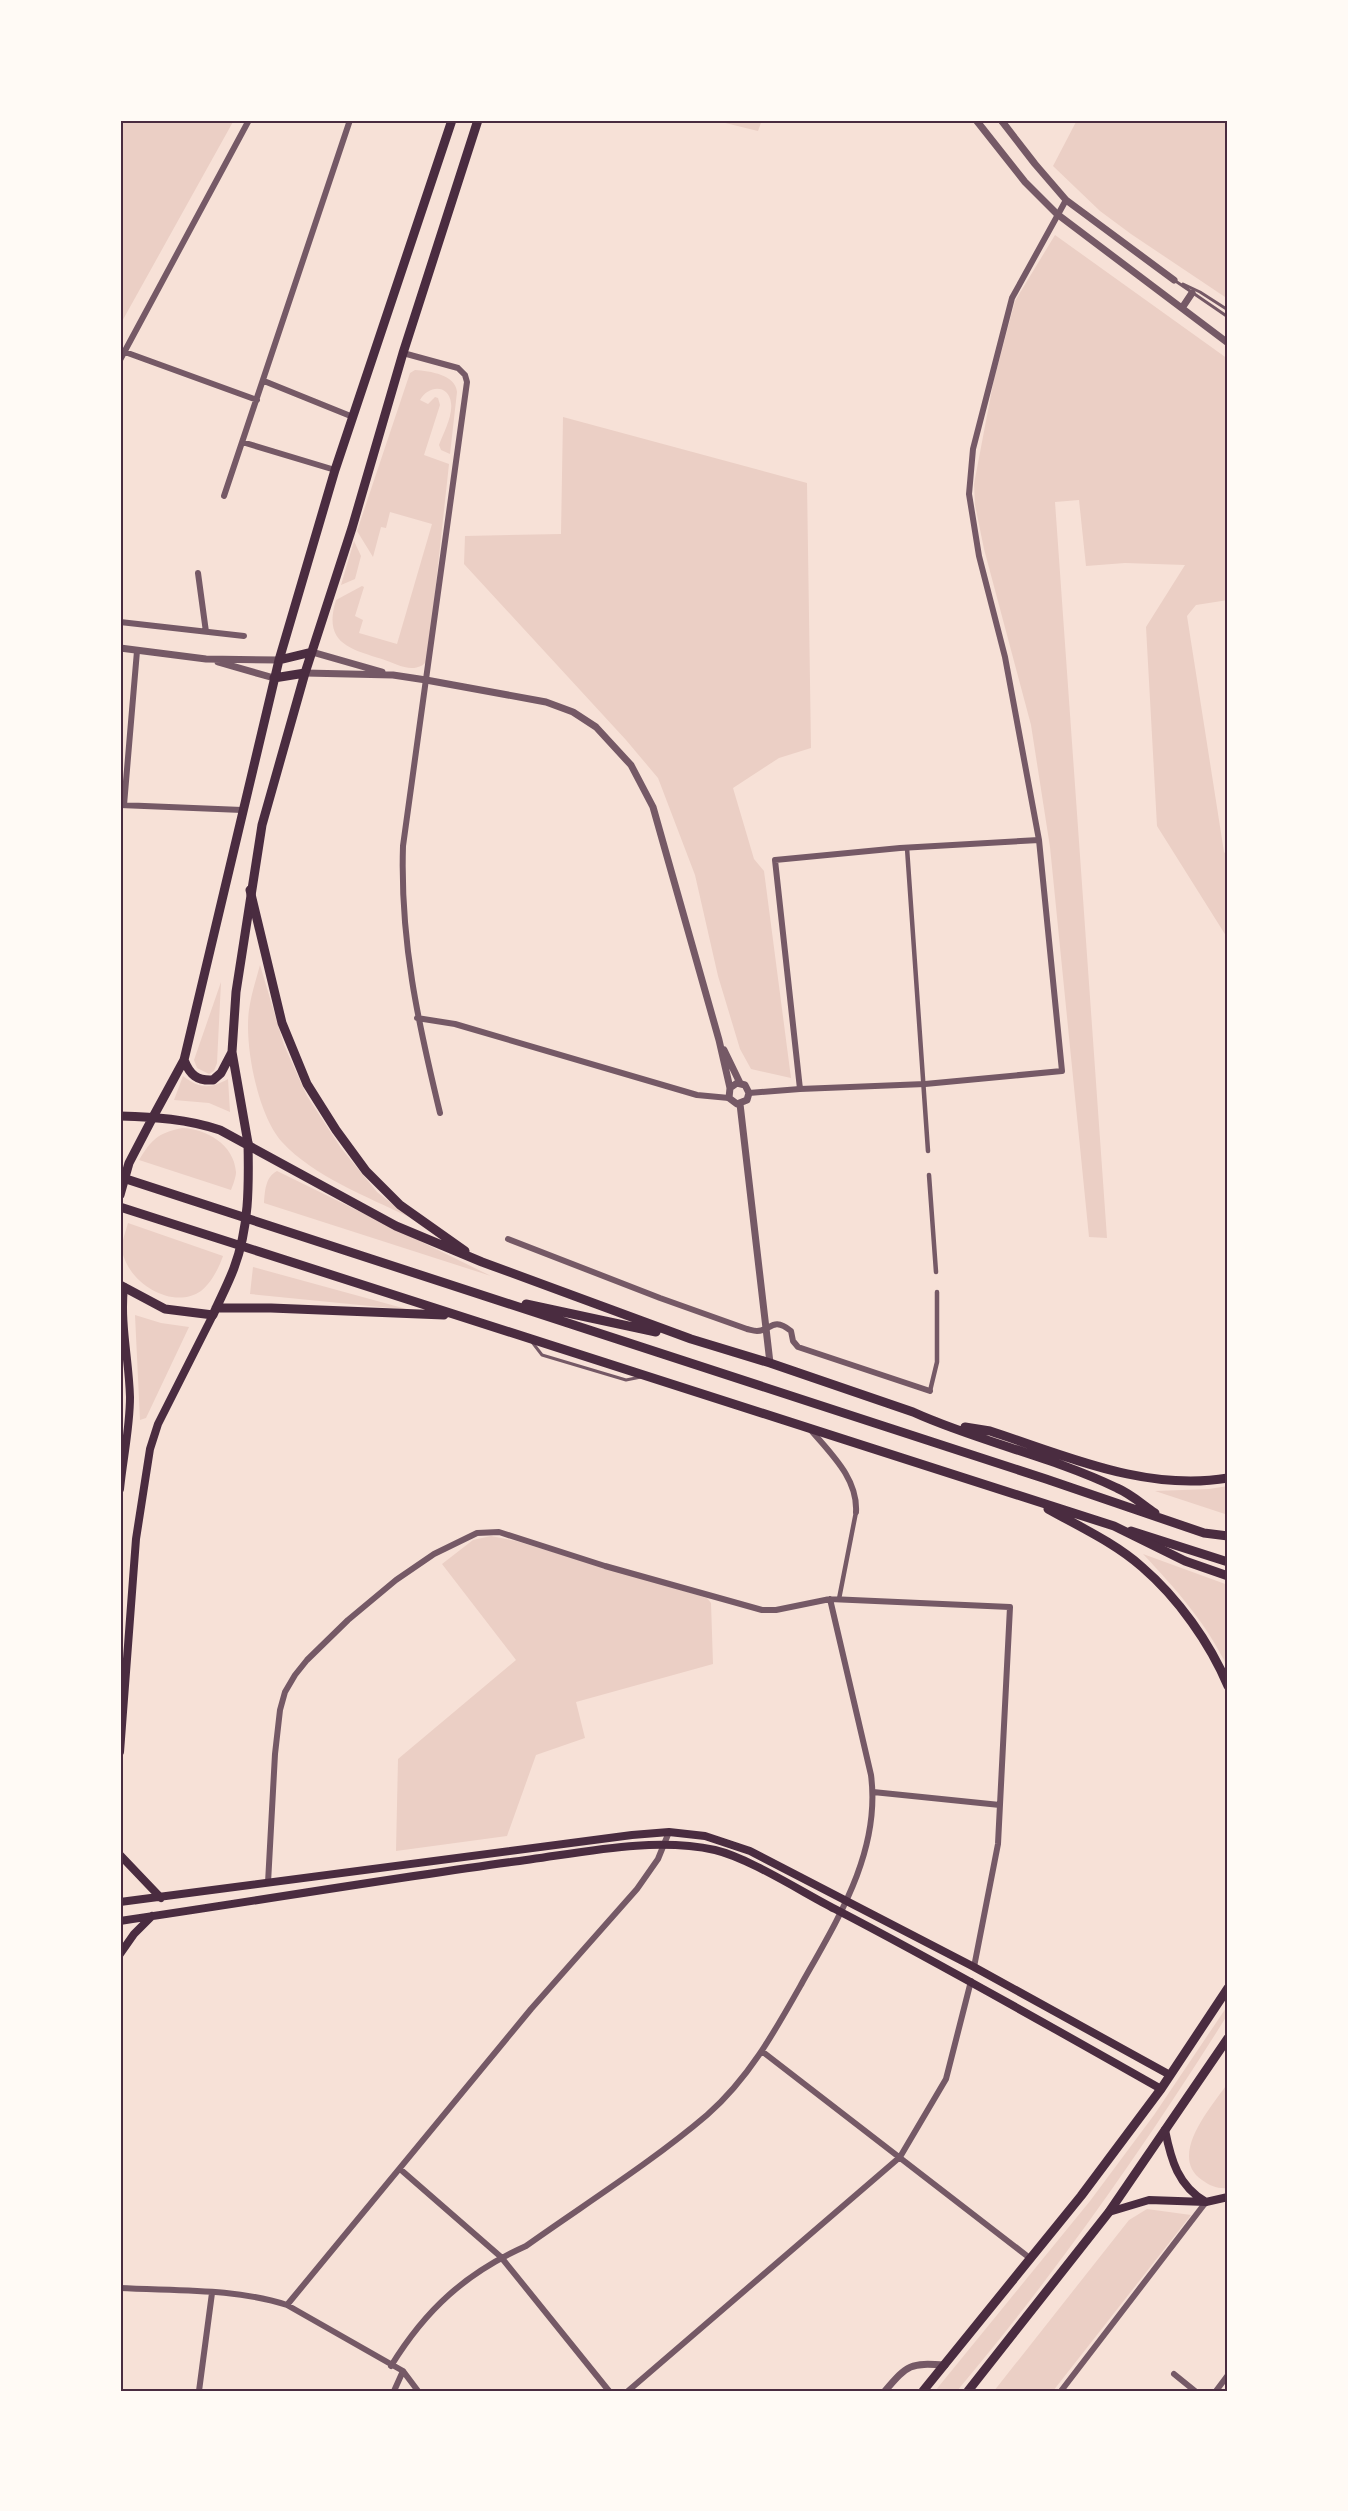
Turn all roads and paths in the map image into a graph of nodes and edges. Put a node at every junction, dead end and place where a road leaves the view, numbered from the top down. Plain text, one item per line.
1 (249, 120) edge
2 (350, 120) edge
3 (452, 120) edge
4 (478, 120) edge
5 (976, 120) edge
6 (1001, 120) edge
7 (1066, 200) junction
8 (1057, 214) junction
9 (1174, 280) junction
10 (1192, 292) junction
11 (1182, 308) junction
12 (1228, 310) edge
13 (1228, 317) edge
14 (1228, 343) edge
15 (125, 352) junction
16 (403, 353) junction
17 (120, 360) edge
18 (264, 381) junction
19 (257, 400) junction
20 (353, 417) junction
21 (242, 442) junction
22 (335, 470) junction
23 (224, 496) dead end
24 (198, 573) dead end
25 (120, 622) edge
26 (206, 632) junction
27 (244, 636) dead end
28 (120, 648) edge
29 (137, 651) junction
30 (312, 652) junction
31 (206, 659) junction
32 (279, 660) junction
33 (305, 673) junction
34 (393, 675) junction
35 (274, 678) junction
36 (426, 680) junction
37 (122, 805) edge
38 (242, 810) junction
39 (1039, 840) junction
40 (907, 848) junction
41 (250, 890) junction
42 (417, 1018) junction
43 (719, 1040) junction
44 (232, 1052) junction
45 (184, 1060) junction
46 (740, 1083) junction
47 (925, 1084) junction
48 (730, 1088) junction
49 (800, 1089) junction
50 (749, 1093) junction
51 (729, 1098) junction
52 (740, 1104) junction
53 (440, 1113) dead end
54 (120, 1116) edge
55 (153, 1116) junction
56 (248, 1143) junction
57 (928, 1151) dead end
58 (929, 1175) dead end
59 (120, 1177) edge
60 (120, 1195) edge
61 (120, 1207) edge
62 (508, 1239) dead end
63 (482, 1262) junction
64 (936, 1272) dead end
65 (122, 1286) edge
66 (937, 1292) dead end
67 (477, 1293) junction
68 (215, 1312) junction
69 (457, 1315) junction
70 (766, 1327) junction
71 (691, 1339) junction
72 (770, 1363) junction
73 (930, 1391) joint
74 (124, 1413) edge
75 (935, 1422) junction
76 (809, 1428) junction
77 (122, 1454) edge
78 (1228, 1478) edge
79 (120, 1489) edge
80 (1030, 1499) junction
81 (856, 1512) joint
82 (1165, 1520) junction
83 (1114, 1526) junction
84 (1204, 1533) junction
85 (1228, 1536) edge
86 (1228, 1541) edge
87 (1228, 1562) edge
88 (1228, 1576) edge
89 (830, 1599) junction
90 (839, 1599) junction
91 (1228, 1686) edge
92 (120, 1752) edge
93 (873, 1792) junction
94 (1000, 1804) junction
95 (669, 1832) junction
96 (664, 1845) junction
97 (120, 1856) edge
98 (268, 1883) junction
99 (160, 1898) junction
100 (268, 1898) junction
101 (120, 1902) edge
102 (848, 1902) junction
103 (842, 1912) junction
104 (152, 1916) junction
105 (120, 1921) edge
106 (120, 1954) edge
107 (974, 1967) junction
108 (971, 1981) junction
109 (1228, 1988) edge
110 (1226, 2045) edge
111 (763, 2052) junction
112 (1170, 2075) junction
113 (1161, 2089) junction
114 (1165, 2130) junction
115 (900, 2157) junction
116 (400, 2169) junction
117 (1228, 2197) edge
118 (1206, 2202) junction
119 (1109, 2212) junction
120 (501, 2257) junction
121 (1031, 2259) junction
122 (120, 2288) edge
123 (212, 2293) junction
124 (287, 2305) junction
125 (945, 2365) junction
126 (391, 2366) junction
127 (403, 2371) junction
128 (1174, 2374) dead end
129 (1228, 2375) edge
130 (199, 2391) edge
131 (394, 2391) edge
132 (418, 2391) edge
133 (609, 2391) edge
134 (628, 2391) edge
135 (885, 2391) edge
136 (922, 2391) edge
137 (968, 2391) edge
138 (1061, 2391) edge
139 (1195, 2391) edge
140 (1216, 2391) edge

1 - 15 street
2 - 18 street
3 - 20 main road
4 - 16 main road
5 - 8 street
6 - 7 street
7 - 8 street
7 - 9 street
8 - 11 street
8 - 39 street
9 - 10 lane
9 - 12 lane
10 - 11 street
10 - 13 lane
11 - 14 street
15 - 17 street
15 - 19 street
16 - 30 main road
16 - 36 street
18 - 19 street
18 - 20 street
19 - 21 street
20 - 22 main road
21 - 22 street
21 - 23 street
22 - 32 main road
24 - 26 street
25 - 26 street
26 - 27 street
28 - 29 street
29 - 31 street
29 - 37 street
30 - 32 main road
30 - 33 main road
30 - 34 street
31 - 32 street
31 - 35 street
32 - 35 main road
33 - 34 street
33 - 35 main road
33 - 41 main road
34 - 36 street
35 - 38 main road
36 - 42 street
36 - 43 street
37 - 38 street
38 - 45 main road
39 - 40 street
39 - 47 street
40 - 47 street
40 - 49 street
41 - 44 main road
41 - 63 main road
42 - 51 street
42 - 53 street
43 - 46 street
43 - 48 street
44 - 45 main road
44 - 56 main road
45 - 55 main road
46 - 48 street
46 - 50 street
47 - 49 street
47 - 57 street
48 - 51 street
49 - 50 street
50 - 52 street
51 - 52 street
52 - 70 street
54 - 55 main road
55 - 56 main road
55 - 60 main road
56 - 63 main road
56 - 68 main road
58 - 64 street
59 - 67 main road
61 - 69 main road
62 - 70 street
63 - 71 main road
65 - 68 main road
65 - 74 main road
66 - 73 street
67 - 71 main road
67 - 82 main road
68 - 69 main road
68 - 92 main road
69 - 76 main road
70 - 72 street
70 - 73 street
71 - 72 main road
72 - 75 main road
74 - 77 main road
75 - 78 main road
75 - 82 main road
76 - 80 main road
76 - 81 street
77 - 79 main road
80 - 83 main road
80 - 91 main road
81 - 90 street
82 - 84 main road
83 - 87 main road
83 - 88 main road
84 - 85 main road
84 - 86 main road
89 - 90 street
89 - 93 street
89 - 98 street
90 - 94 street
93 - 94 street
93 - 102 street
94 - 107 street
95 - 96 street
95 - 98 main road
95 - 102 main road
96 - 100 main road
96 - 103 main road
96 - 116 street
97 - 99 main road
98 - 99 main road
98 - 100 main road
99 - 101 main road
100 - 104 main road
102 - 103 street
102 - 107 main road
103 - 108 main road
103 - 111 street
104 - 105 main road
104 - 106 main road
107 - 108 main road
107 - 112 main road
108 - 113 main road
108 - 115 street
109 - 112 main road
110 - 114 main road
111 - 115 street
111 - 120 street
112 - 113 main road
113 - 121 main road
114 - 118 main road
114 - 119 main road
115 - 121 street
115 - 134 street
116 - 120 street
116 - 124 street
117 - 118 main road
118 - 119 main road
118 - 138 street
119 - 137 main road
120 - 126 street
120 - 133 street
121 - 125 main road
122 - 123 street
123 - 124 street
123 - 130 street
124 - 126 street
125 - 135 street
125 - 136 main road
126 - 127 street
127 - 131 street
127 - 132 street
128 - 139 street
129 - 140 street

